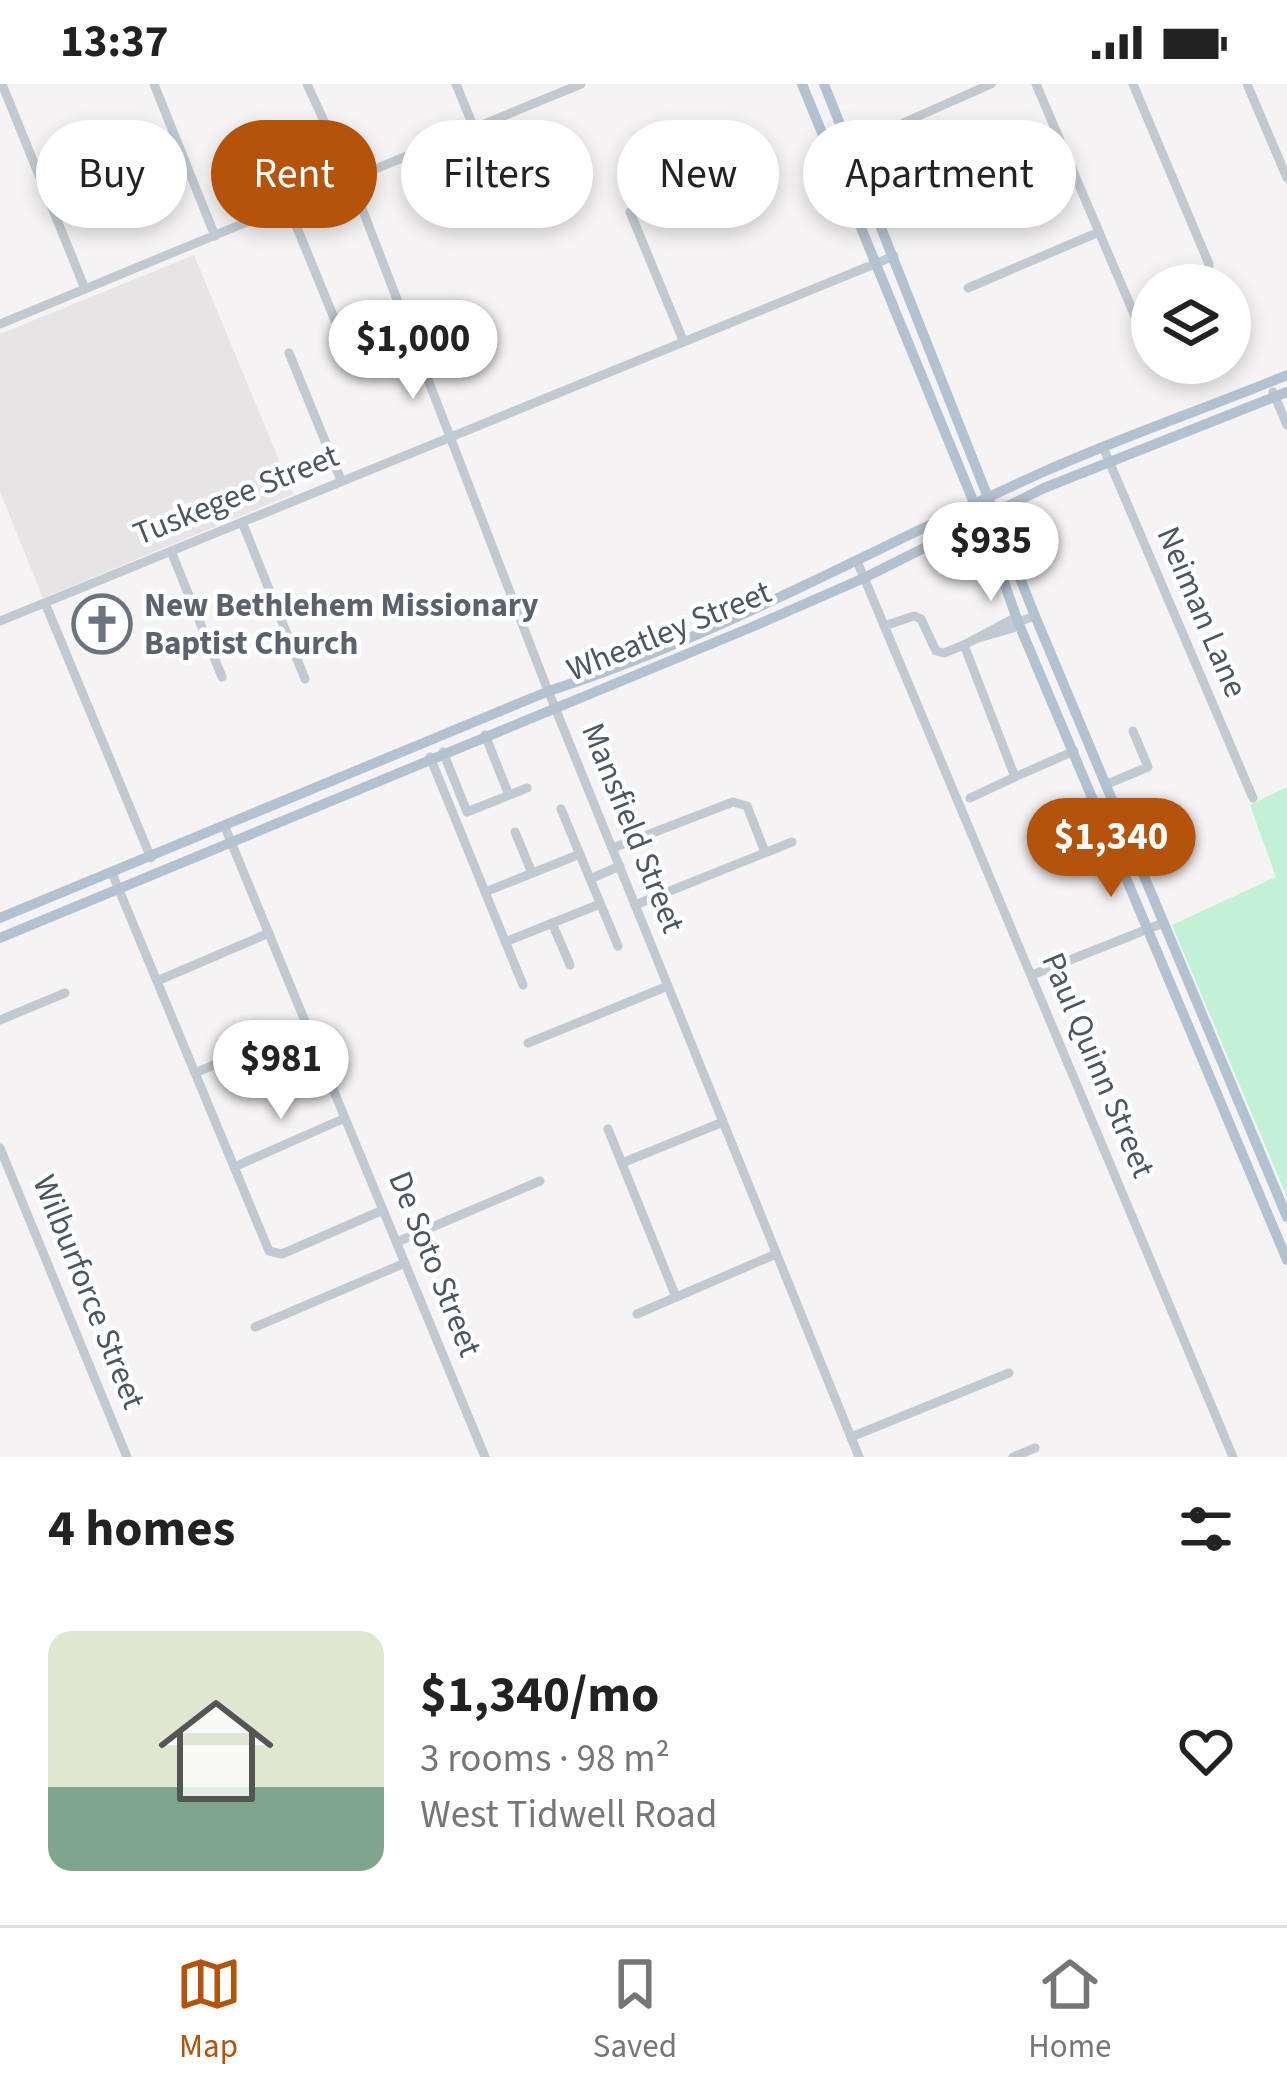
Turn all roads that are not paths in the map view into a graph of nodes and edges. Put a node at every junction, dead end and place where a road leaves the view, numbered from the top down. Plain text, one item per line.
1 (2, 84) edge
2 (154, 84) edge
3 (307, 84) edge
4 (456, 84) edge
5 (580, 84) edge
6 (802, 84) edge
7 (824, 84) edge
8 (991, 84) edge
9 (1036, 84) edge
10 (1133, 84) edge
11 (1247, 84) edge
12 (324, 120) edge
13 (471, 120) edge
14 (493, 120) edge
15 (817, 120) edge
16 (839, 120) edge
17 (909, 120) edge
18 (1052, 120) edge
19 (1076, 177) edge
20 (1287, 178) edge
21 (234, 228) edge
22 (297, 228) edge
23 (370, 228) edge
24 (638, 228) edge
25 (862, 228) edge
26 (883, 228) edge
27 (1099, 232) junction
28 (215, 236) junction
29 (894, 256) junction
30 (876, 262) junction
31 (1208, 264) edge
32 (968, 288) dead end
33 (85, 290) junction
34 (1131, 307) edge
35 (0, 324) edge
36 (339, 330) dead end
37 (683, 340) junction
38 (289, 352) dead end
39 (942, 374) junction
40 (1287, 375) edge
41 (1270, 382) junction
42 (925, 383) junction
43 (1281, 394) edge
44 (1287, 425) edge
45 (450, 436) junction
46 (1103, 447) junction
47 (1109, 462) junction
48 (341, 481) junction
49 (990, 498) junction
50 (974, 505) junction
51 (995, 513) junction
52 (981, 520) junction
53 (242, 522) junction
54 (171, 551) junction
55 (857, 561) junction
56 (864, 578) junction
57 (45, 603) junction
58 (755, 608) junction
59 (1035, 616) junction
60 (0, 621) edge
61 (761, 623) junction
62 (1017, 623) junction
63 (884, 626) junction
64 (964, 645) junction
65 (652, 651) junction
66 (658, 665) junction
67 (222, 677) dead end
68 (304, 679) dead end
69 (548, 691) junction
70 (554, 706) junction
71 (1133, 731) dead end
72 (485, 735) junction
73 (436, 737) junction
74 (1070, 754) junction
75 (436, 755) junction
76 (1015, 777) junction
77 (331, 780) junction
78 (1105, 785) junction
79 (527, 788) dead end
80 (509, 795) junction
81 (338, 797) junction
82 (970, 798) dead end
83 (1252, 798) dead end
84 (561, 809) dead end
85 (1120, 823) junction
86 (224, 825) junction
87 (1107, 830) junction
88 (515, 832) dead end
89 (231, 842) junction
90 (792, 842) dead end
91 (613, 848) junction
92 (766, 852) junction
93 (580, 854) junction
94 (151, 858) junction
95 (620, 866) junction
96 (112, 873) junction
97 (532, 873) junction
98 (590, 879) junction
99 (118, 888) junction
100 (485, 892) junction
101 (600, 904) junction
102 (635, 905) junction
103 (24, 909) junction
104 (1, 915) edge
105 (552, 923) junction
106 (1162, 923) junction
107 (31, 925) junction
108 (1148, 928) junction
109 (268, 933) junction
110 (0, 938) edge
111 (506, 942) junction
112 (618, 946) dead end
113 (570, 965) dead end
114 (1032, 975) junction
115 (157, 981) junction
116 (523, 985) dead end
117 (668, 986) junction
118 (65, 993) dead end
119 (0, 1019) edge
120 (1204, 1020) junction
121 (1188, 1023) junction
122 (307, 1025) junction
123 (528, 1043) dead end
124 (195, 1073) junction
125 (345, 1118) junction
126 (723, 1122) junction
127 (608, 1129) dead end
128 (0, 1148) edge
129 (622, 1163) junction
130 (234, 1167) junction
131 (14, 1181) junction
132 (540, 1181) dead end
133 (0, 1186) edge
134 (383, 1210) junction
135 (1267, 1213) junction
136 (1286, 1213) edge
137 (397, 1242) junction
138 (776, 1254) junction
139 (1287, 1260) edge
140 (405, 1263) junction
141 (676, 1297) junction
142 (637, 1314) dead end
143 (256, 1327) dead end
144 (1009, 1373) dead end
145 (850, 1437) junction
146 (1035, 1448) dead end
147 (127, 1457) edge
148 (485, 1457) edge
149 (859, 1457) edge
150 (1013, 1457) edge
151 (1233, 1457) edge

1 - 33 street
2 - 28 street
3 - 12 street, Mansfield Street
4 - 13 street
5 - 14 street
6 - 15 main road
7 - 16 main road
8 - 17 street
9 - 18 street
10 - 31 street
11 - 20 street
19 - 27 street
21 - 28 street
22 - 36 street
23 - 45 street, Mansfield Street
24 - 37 street
25 - 30 main road
26 - 29 main road
27 - 32 street
27 - 34 street
28 - 33 street
29 - 30 street, Tuskegee Street
29 - 39 main road
30 - 37 street, Tuskegee Street
30 - 42 main road
33 - 35 street
37 - 45 street, Tuskegee Street
38 - 48 street
39 - 42 main road
39 - 49 main road
40 - 41 main road, Wheatley Street
41 - 43 street
41 - 46 main road, Wheatley Street
42 - 50 main road
43 - 44 street
43 - 47 main road, Wheatley Street
45 - 48 street, Tuskegee Street
45 - 69 street, Mansfield Street
46 - 47 street, Neiman Lane
46 - 49 main road, Wheatley Street
47 - 51 main road, Wheatley Street
47 - 83 street, Neiman Lane
48 - 53 street, Tuskegee Street
49 - 50 main road, Wheatley Street
49 - 51 main road
50 - 52 main road
50 - 55 main road, Wheatley Street
51 - 52 main road, Wheatley Street
51 - 59 main road
52 - 56 main road, Wheatley Street
52 - 62 main road
53 - 54 street, Tuskegee Street
53 - 68 street
54 - 57 street, Tuskegee Street
54 - 67 street
55 - 56 street, Paul Quinn Street
55 - 58 main road, Wheatley Street
56 - 61 main road, Wheatley Street
56 - 63 street, Paul Quinn Street
57 - 60 street, Tuskegee Street
57 - 94 street
58 - 61 main road
58 - 65 main road, Wheatley Street
59 - 62 street
59 - 78 main road
61 - 66 main road, Wheatley Street
62 - 64 street
62 - 74 main road
63 - 64 street
63 - 114 street, Paul Quinn Street
64 - 76 street
65 - 66 main road
65 - 69 main road, Wheatley Street
66 - 70 main road, Wheatley Street
69 - 70 street, Mansfield Street
69 - 73 main road, Wheatley Street
70 - 72 main road, Wheatley Street
70 - 91 street, Mansfield Street
71 - 78 street
72 - 75 main road, Wheatley Street
72 - 80 street
73 - 75 main road
73 - 77 main road, Wheatley Street
74 - 76 street
74 - 87 main road
75 - 80 street
75 - 81 main road, Wheatley Street
75 - 100 street
76 - 82 street
77 - 81 main road
77 - 86 main road, Wheatley Street
78 - 85 main road
79 - 80 street
81 - 89 main road, Wheatley Street
84 - 93 street
85 - 87 main road
85 - 106 main road
86 - 89 street, De Soto Street
86 - 94 main road, Wheatley Street
87 - 108 main road
88 - 97 street
89 - 99 main road, Wheatley Street
89 - 109 street, De Soto Street
90 - 92 street
91 - 92 street
91 - 95 street, Mansfield Street
92 - 102 street
93 - 97 street
93 - 98 street
94 - 96 main road, Wheatley Street
95 - 98 street
95 - 102 street, Mansfield Street
96 - 99 street
96 - 103 main road, Wheatley Street
97 - 100 street
98 - 101 street
99 - 107 main road, Wheatley Street
99 - 115 street
100 - 111 street
101 - 105 street
101 - 112 street
102 - 117 street, Mansfield Street
103 - 104 main road, Wheatley Street
103 - 107 main road
105 - 111 street
105 - 113 street
106 - 108 street
106 - 120 main road
107 - 110 main road, Wheatley Street
108 - 114 street
108 - 121 main road
109 - 115 street
109 - 122 street, De Soto Street
111 - 116 street
114 - 151 street, Paul Quinn Street
115 - 124 street
117 - 123 street
117 - 126 street, Mansfield Street
118 - 119 street
120 - 121 main road
120 - 136 main road
121 - 135 main road
122 - 124 street
122 - 125 street, De Soto Street
124 - 130 street
125 - 130 street
125 - 134 street, De Soto Street
126 - 129 street
126 - 138 street, Mansfield Street
127 - 129 street
128 - 131 street, Wilburforce Street
129 - 141 street
130 - 134 street
131 - 133 street
131 - 147 street, Wilburforce Street
132 - 137 street
134 - 137 street, De Soto Street
135 - 136 main road
135 - 139 main road
137 - 140 street, De Soto Street
138 - 141 street
138 - 145 street, Mansfield Street
140 - 143 street
140 - 148 street, De Soto Street
141 - 142 street
144 - 145 street
145 - 149 street, Mansfield Street
146 - 150 street

